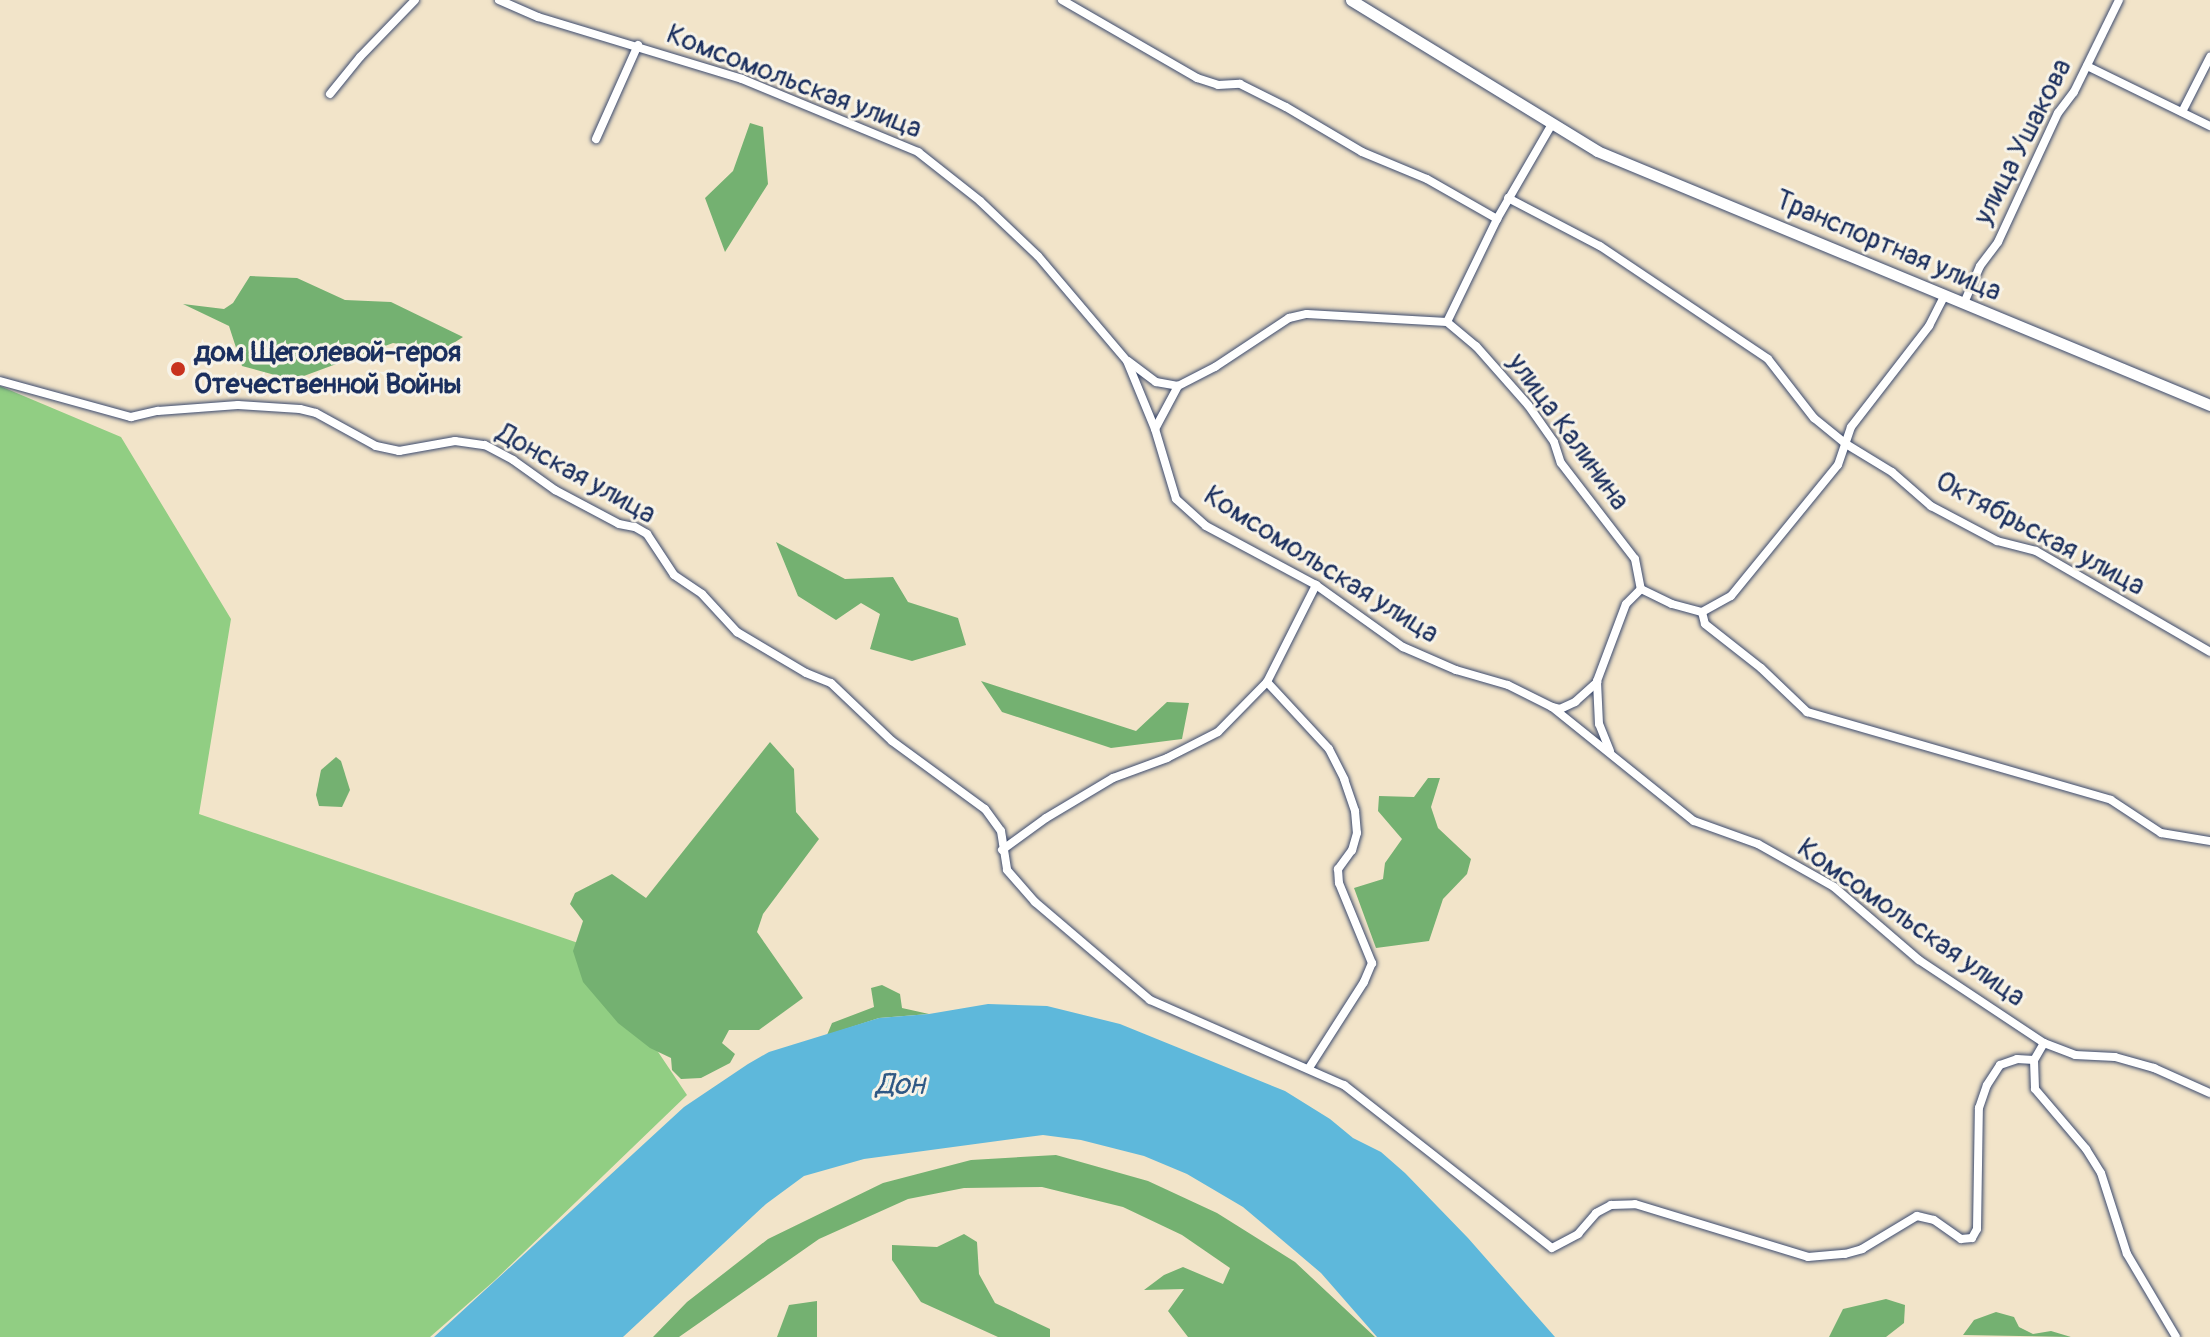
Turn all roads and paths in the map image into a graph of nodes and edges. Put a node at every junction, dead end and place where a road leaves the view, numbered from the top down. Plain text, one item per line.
1 (415, 0) edge
2 (499, 0) edge
3 (1062, 0) edge
4 (1351, 0) edge
5 (2119, 0) edge
6 (638, 45) junction
7 (2210, 57) edge
8 (2087, 66) junction
9 (330, 94) dead end
10 (2182, 112) junction
11 (1551, 126) junction
12 (2210, 126) edge
13 (596, 139) dead end
14 (1508, 198) junction
15 (1497, 219) junction
16 (1945, 295) junction
17 (1964, 303) junction
18 (1447, 322) junction
19 (1127, 361) junction
20 (0, 381) edge
21 (1178, 386) junction
22 (2210, 405) edge
23 (1155, 429) junction
24 (1846, 444) junction
25 (1316, 585) junction
26 (1641, 589) junction
27 (1702, 612) junction
28 (2210, 652) edge
29 (1597, 681) junction
30 (1267, 682) junction
31 (1552, 707) junction
32 (1611, 753) junction
33 (2210, 841) edge
34 (1002, 850) junction
35 (2044, 1043) junction
36 (2034, 1060) junction
37 (1309, 1068) junction
38 (2210, 1093) edge
39 (2176, 1337) edge

1 - 9 street
2 - 6 street, Комсомольская улица
3 - 15 street
4 - 11 main road, Транспортная улица
5 - 8 street, улица Ушакова
6 - 13 street
6 - 19 street, Комсомольская улица
7 - 10 street
8 - 10 street
8 - 17 street, улица Ушакова
10 - 12 street
11 - 14 street
11 - 16 main road, Транспортная улица
14 - 15 street
14 - 24 street, Октябрьская улица
15 - 18 street
16 - 17 main road, Транспортная улица
16 - 24 street
17 - 22 main road, Транспортная улица
18 - 21 street
18 - 26 street, улица Калинина
19 - 21 street
19 - 23 street, Комсомольская улица
20 - 34 street, Донская улица
21 - 23 street
23 - 25 street, Комсомольская улица
24 - 27 street
24 - 28 street, Октябрьская улица
25 - 30 street
25 - 31 street, Комсомольская улица
26 - 27 street
26 - 29 street
27 - 33 street
29 - 31 street
29 - 32 street
30 - 34 street
30 - 37 street
31 - 32 street, Комсомольская улица
32 - 35 street, Комсомольская улица
34 - 37 street, Донская улица
35 - 36 street
35 - 38 street, Комсомольская улица
36 - 37 street, Донская улица
36 - 39 street

